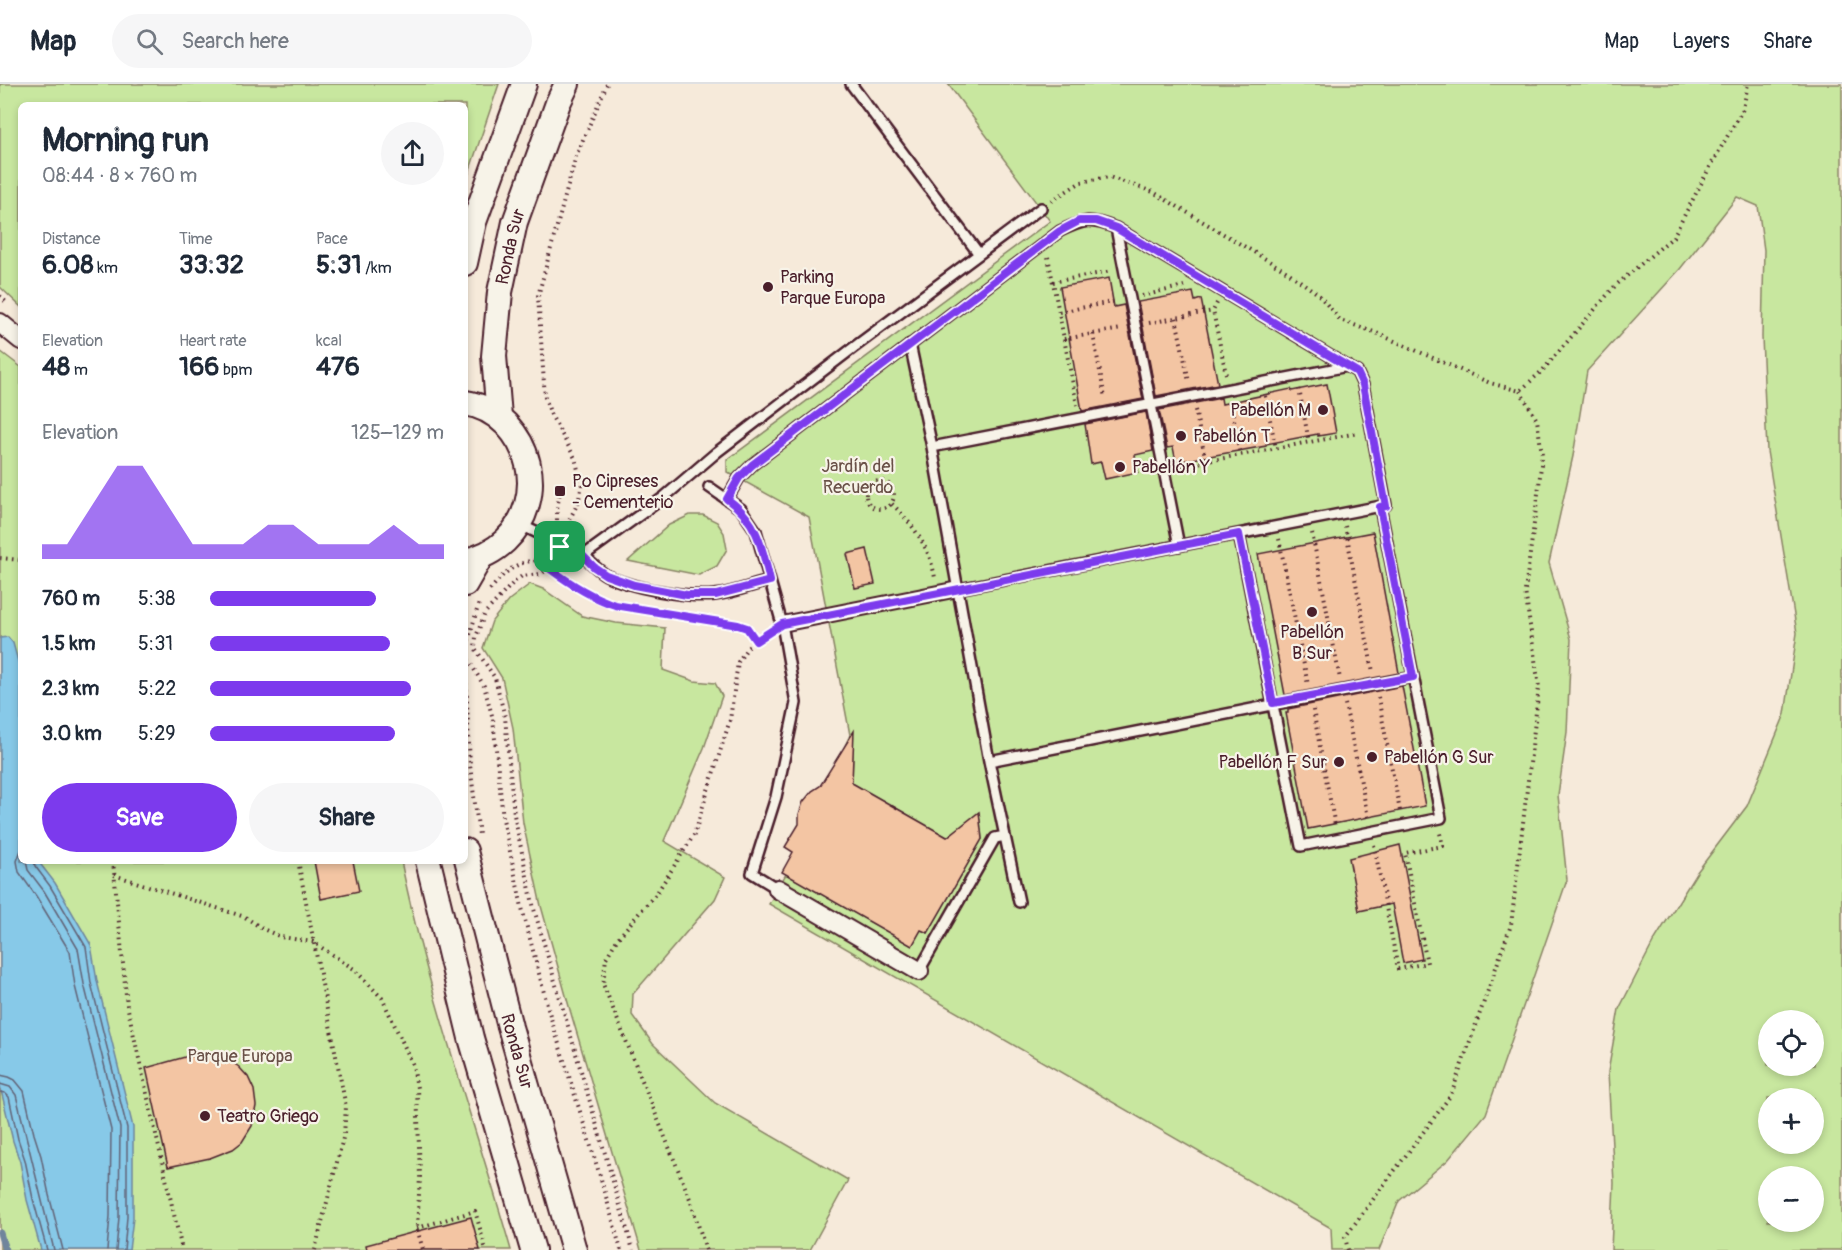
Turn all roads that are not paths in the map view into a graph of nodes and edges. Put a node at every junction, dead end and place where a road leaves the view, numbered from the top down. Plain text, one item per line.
1 (524, 84) edge
2 (567, 84) edge
3 (851, 84) edge
4 (1041, 208) road end
5 (1116, 228) junction
6 (468, 249) edge
7 (979, 254) junction
8 (0, 323) edge
9 (18, 338) edge
10 (910, 344) junction
11 (1348, 366) junction
12 (468, 403) edge
13 (1151, 404) junction
14 (499, 417) junction
15 (932, 447) junction
16 (709, 487) dead end
17 (727, 499) junction
18 (1380, 507) junction
19 (519, 524) junction
20 (1239, 534) junction
21 (1179, 546) junction
22 (583, 556) junction
23 (472, 560) edge
24 (770, 581) junction
25 (958, 590) junction
26 (782, 624) junction
27 (1413, 677) junction
28 (1273, 703) junction
29 (989, 761) junction
30 (1005, 836) junction
31 (468, 863) edge
32 (429, 864) edge
33 (778, 889) joint
34 (1019, 902) dead end
35 (919, 971) joint
36 (533, 1250) edge
37 (574, 1250) edge

1 - 6 main road
2 - 14 main road, Ronda Sur
3 - 7 lane
4 - 7 lane
5 - 10 lane
5 - 11 lane
5 - 13 lane
7 - 22 lane
8 - 9 street
10 - 15 lane
10 - 17 lane
11 - 13 lane
11 - 18 lane
12 - 14 main road
13 - 15 lane
13 - 21 lane
14 - 19 main road
15 - 25 lane
16 - 17 lane
17 - 24 lane
18 - 20 lane
18 - 27 lane
19 - 22 lane
19 - 23 main road
20 - 21 lane
20 - 28 lane
21 - 25 lane
22 - 24 lane
24 - 26 lane
25 - 26 street
25 - 29 lane
26 - 33 lane
27 - 28 lane
27 - 28 lane
28 - 29 lane
29 - 30 lane
30 - 34 lane
30 - 35 lane
31 - 37 main road, Ronda Sur
32 - 36 main road
33 - 35 street

